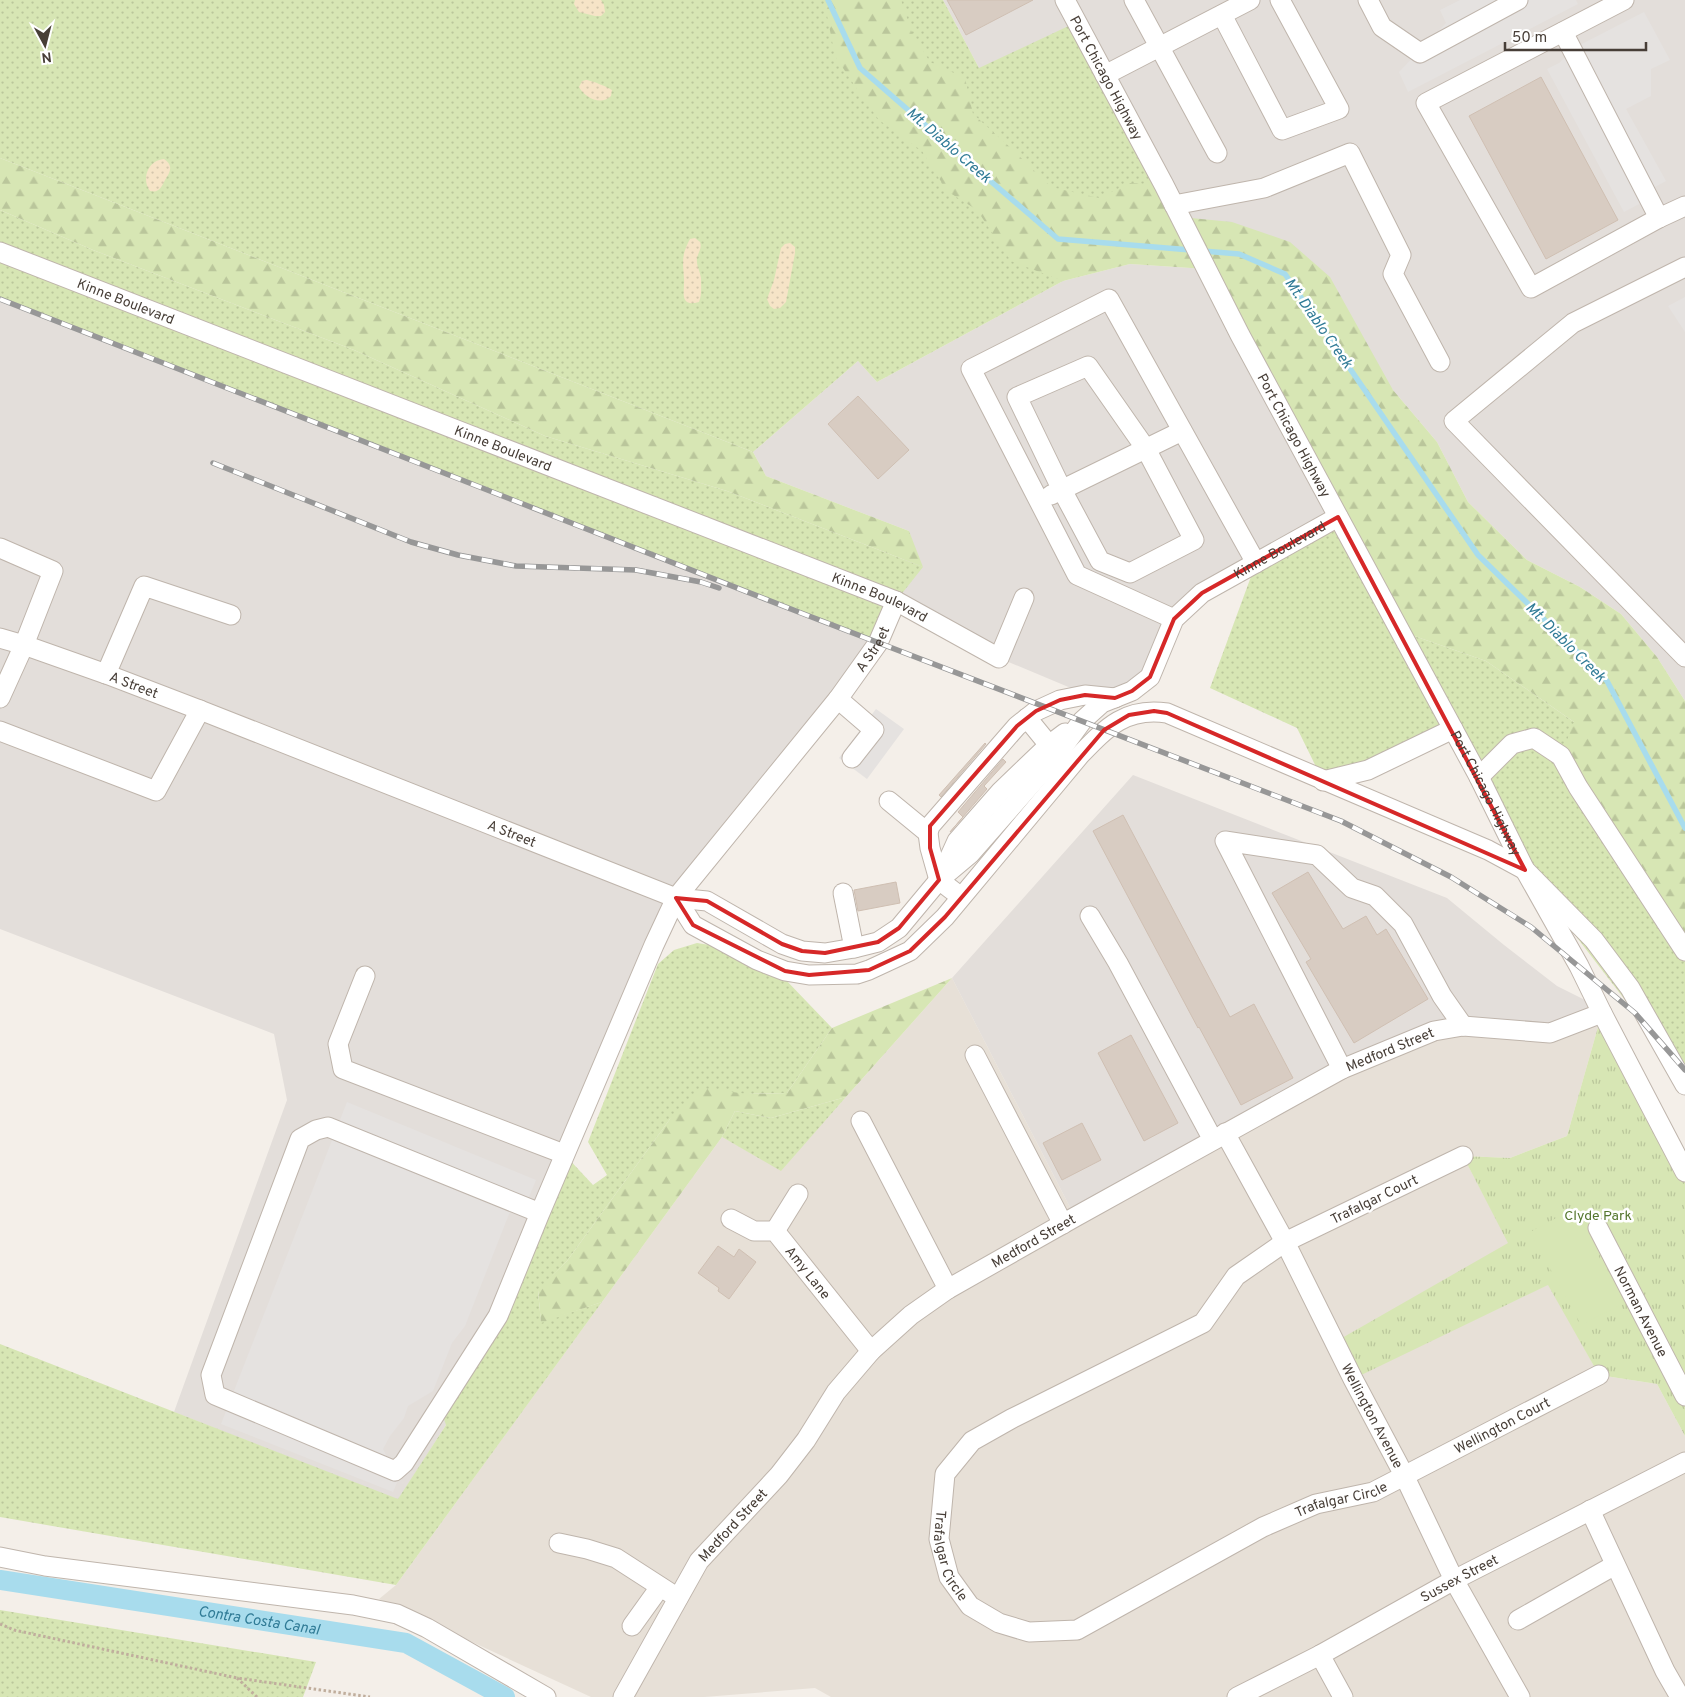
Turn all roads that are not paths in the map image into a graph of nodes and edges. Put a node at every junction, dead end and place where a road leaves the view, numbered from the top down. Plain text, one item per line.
1 (1065, 0) edge
2 (1134, 0) edge
3 (1250, 0) edge
4 (1280, 0) edge
5 (1368, 0) edge
6 (1518, 0) edge
7 (1624, 0) edge
8 (1222, 15) junction
9 (1563, 32) junction
10 (1159, 47) junction
11 (1105, 75) junction
12 (1217, 153) dead end
13 (1174, 205) junction
14 (1685, 206) edge
15 (1660, 218) junction
16 (0, 252) edge
17 (1682, 275) edge
18 (1440, 362) dead end
19 (1017, 398) junction
20 (992, 411) junction
21 (1182, 431) junction
22 (1146, 449) junction
23 (1062, 490) junction
24 (1039, 501) junction
25 (1338, 517) junction
26 (0, 548) edge
27 (1256, 563) junction
28 (1024, 598) dead end
29 (896, 601) junction
30 (231, 615) dead end
31 (1174, 618) junction
32 (0, 638) edge
33 (24, 645) junction
34 (1685, 657) edge
35 (106, 674) junction
36 (0, 698) edge
37 (1115, 698) junction
38 (838, 699) junction
39 (200, 710) junction
40 (1027, 718) junction
41 (1453, 729) junction
42 (0, 731) edge
43 (1057, 744) junction
44 (1080, 755) junction
45 (852, 758) dead end
46 (1479, 777) junction
47 (1323, 781) junction
48 (889, 801) dead end
49 (928, 833) junction
50 (1525, 870) junction
51 (939, 880) junction
52 (843, 893) dead end
53 (961, 897) junction
54 (676, 898) junction
55 (1090, 916) dead end
56 (854, 948) junction
57 (1685, 951) edge
58 (365, 976) dead end
59 (1602, 1013) junction
60 (1462, 1026) junction
61 (975, 1055) dead end
62 (1342, 1069) junction
63 (1685, 1085) edge
64 (861, 1121) dead end
65 (1219, 1136) junction
66 (564, 1154) junction
67 (1463, 1156) dead end
68 (1685, 1172) edge
69 (798, 1194) dead end
70 (540, 1212) junction
71 (731, 1219) dead end
72 (1063, 1224) junction
73 (1598, 1228) dead end
74 (775, 1231) junction
75 (1285, 1242) junction
76 (948, 1290) junction
77 (871, 1351) junction
78 (1599, 1375) dead end
79 (1685, 1396) edge
80 (1685, 1462) edge
81 (1404, 1475) junction
82 (1590, 1510) junction
83 (559, 1543) dead end
84 (0, 1557) edge
85 (1615, 1565) junction
86 (1454, 1580) junction
87 (660, 1587) junction
88 (678, 1598) junction
89 (1518, 1620) dead end
90 (632, 1626) dead end
91 (1320, 1655) junction
92 (546, 1697) edge
93 (623, 1697) edge
94 (1237, 1697) edge
95 (1343, 1697) edge
96 (1520, 1697) edge
97 (1680, 1697) edge

1 - 11 street, Port Chicago Highway
2 - 10 street
3 - 8 street
4 - 8 street
5 - 6 street
7 - 9 street
8 - 10 street
9 - 15 street
9 - 15 street
10 - 11 street
10 - 12 street
11 - 13 street, Port Chicago Highway
13 - 18 street
13 - 25 street, Port Chicago Highway
14 - 15 street
16 - 29 street, Kinne Boulevard
17 - 34 street
19 - 20 street
19 - 22 street
19 - 23 street
20 - 21 street
20 - 24 street
21 - 22 street
21 - 27 street
22 - 23 street
22 - 23 street
23 - 24 street
24 - 31 street
25 - 27 street, Kinne Boulevard
25 - 41 street, Port Chicago Highway
26 - 33 street
27 - 31 street, Kinne Boulevard
28 - 29 street, Kinne Boulevard
29 - 38 street, A Street
30 - 35 street
31 - 37 street
32 - 33 street, A Street
33 - 35 street, A Street
33 - 36 street
35 - 39 street, A Street
37 - 40 street
37 - 43 street
38 - 45 street
38 - 54 street, A Street
39 - 42 street
39 - 54 street, A Street
40 - 43 street
40 - 49 street
41 - 46 street, Port Chicago Highway
41 - 47 street
43 - 44 street
43 - 51 street
44 - 47 street
44 - 53 street
46 - 50 street, Port Chicago Highway
46 - 57 street
47 - 50 street
48 - 49 street
49 - 51 street
50 - 59 street, Port Chicago Highway
50 - 63 street, Port Chicago Highway
51 - 53 street
51 - 56 street
52 - 56 street
53 - 54 street
54 - 56 street
54 - 66 street
55 - 65 street, Wellington Avenue
58 - 66 street
59 - 60 street, Medford Street
59 - 68 street, Port Chicago Highway
60 - 62 street, Medford Street
60 - 62 street
61 - 72 street
62 - 65 street, Medford Street
64 - 76 street
65 - 72 street, Medford Street
65 - 75 street, Wellington Avenue
66 - 70 street
67 - 75 street, Trafalgar Court
69 - 74 street
70 - 70 street
71 - 74 street
72 - 76 street, Medford Street
73 - 79 street, Norman Avenue
74 - 77 street, Amy Lane
75 - 81 street, Wellington Avenue
75 - 81 street, Trafalgar Circle
76 - 77 street, Medford Street
77 - 88 street, Medford Street
78 - 81 street, Wellington Court
80 - 82 street, Sussex Street
81 - 86 street, Wellington Avenue
82 - 85 street
82 - 86 street, Sussex Street
83 - 87 street
84 - 92 street
85 - 89 street
85 - 97 street
86 - 91 street, Sussex Street
86 - 96 street, Wellington Avenue
87 - 88 street
87 - 90 street
88 - 93 street, Medford Street
91 - 94 street, Sussex Street
91 - 95 street

